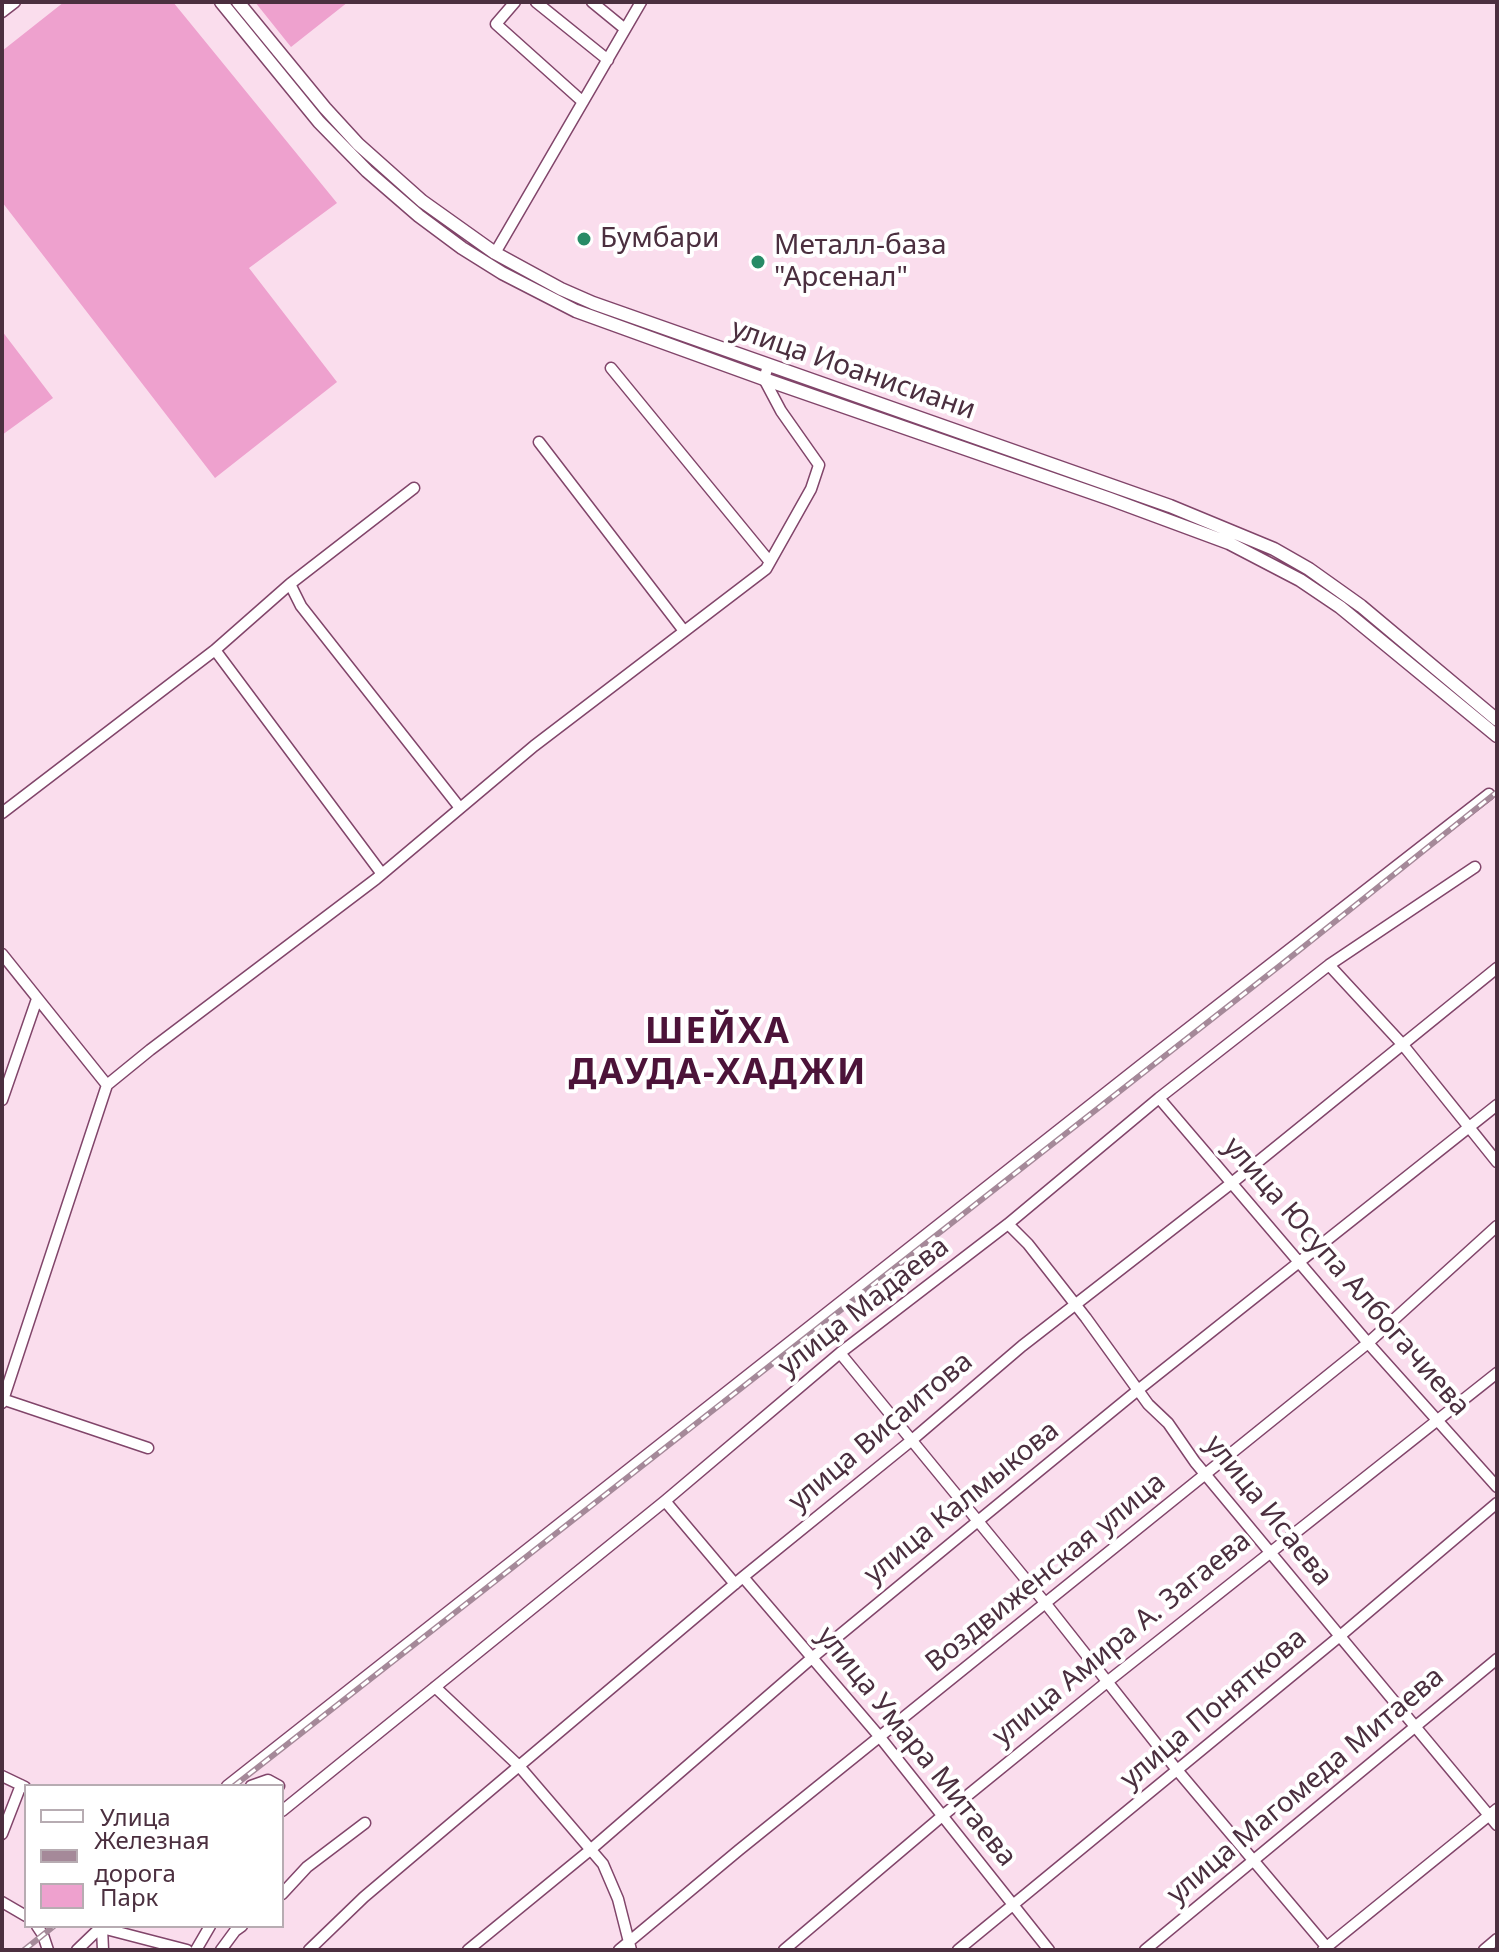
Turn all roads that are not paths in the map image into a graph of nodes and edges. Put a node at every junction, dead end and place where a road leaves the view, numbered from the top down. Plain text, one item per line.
1 (15, 2) edge
2 (221, 2) edge
3 (238, 2) edge
4 (515, 2) edge
5 (536, 2) edge
6 (592, 2) edge
7 (641, 2) edge
8 (2, 12) edge
9 (625, 29) junction
10 (608, 60) junction
11 (583, 102) junction
12 (495, 253) junction
13 (611, 368) dead end
14 (766, 372) junction
15 (539, 442) dead end
16 (414, 488) dead end
17 (770, 562) junction
18 (290, 584) junction
19 (684, 631) junction
20 (215, 650) junction
21 (1497, 720) edge
22 (1497, 736) edge
23 (1489, 794) dead end
24 (460, 808) junction
25 (2, 813) edge
26 (1475, 867) dead end
27 (382, 874) junction
28 (2, 954) edge
29 (1329, 965) junction
30 (1497, 968) edge
31 (37, 999) junction
32 (1403, 1045) junction
33 (107, 1085) junction
34 (1159, 1098) junction
35 (2, 1100) edge
36 (1497, 1105) edge
37 (1469, 1128) junction
38 (1497, 1162) edge
39 (1233, 1182) junction
40 (1008, 1224) junction
41 (1497, 1226) edge
42 (1301, 1262) junction
43 (1075, 1305) junction
44 (1368, 1343) junction
45 (840, 1353) junction
46 (1497, 1373) edge
47 (1138, 1390) junction
48 (2, 1401) edge
49 (1438, 1421) junction
50 (912, 1440) junction
51 (148, 1448) dead end
52 (1208, 1475) junction
53 (1497, 1487) edge
54 (665, 1501) junction
55 (1497, 1503) edge
56 (978, 1521) junction
57 (1271, 1550) junction
58 (739, 1580) junction
59 (1046, 1604) junction
60 (1340, 1636) junction
61 (813, 1657) junction
62 (1497, 1659) edge
63 (1107, 1682) junction
64 (435, 1687) junction
65 (1417, 1726) junction
66 (879, 1736) junction
67 (519, 1766) junction
68 (1177, 1770) junction
69 (2, 1776) edge
70 (230, 1784) edge
71 (257, 1784) edge
72 (275, 1784) edge
73 (24, 1786) edge
74 (284, 1790) edge
75 (294, 1801) junction
76 (284, 1809) edge
77 (1493, 1812) edge
78 (941, 1817) junction
79 (365, 1823) dead end
80 (1497, 1825) edge
81 (2, 1834) edge
82 (589, 1851) junction
83 (1254, 1862) junction
84 (284, 1892) edge
85 (5, 1903) edge
86 (1015, 1904) junction
87 (24, 1912) edge
88 (38, 1928) edge
89 (101, 1928) edge
90 (102, 1928) edge
91 (106, 1928) edge
92 (209, 1928) edge
93 (239, 1928) edge
94 (1497, 1939) edge
95 (630, 1946) edge
96 (1326, 1949) edge
97 (48, 1950) edge
98 (77, 1950) edge
99 (103, 1950) edge
100 (187, 1950) edge
101 (196, 1950) edge
102 (221, 1950) edge
103 (309, 1950) edge
104 (468, 1950) edge
105 (619, 1950) edge
106 (784, 1950) edge
107 (958, 1950) edge
108 (1049, 1950) edge
109 (1145, 1950) edge
110 (1484, 1950) edge

1 - 8 street
2 - 14 main road
3 - 12 main road, улица Иоанисиани
4 - 11 street
5 - 10 street
6 - 9 street
7 - 9 street
9 - 10 street
10 - 11 street
11 - 12 street
12 - 14 main road, улица Иоанисиани
13 - 17 street
14 - 17 street
14 - 21 main road, улица Иоанисиани
14 - 22 main road
15 - 19 street
16 - 18 street
17 - 19 street
18 - 20 street
18 - 24 street
19 - 24 street
20 - 25 street
20 - 27 street
23 - 70 street
24 - 27 street
26 - 29 street, улица Мадаева
27 - 33 street
28 - 31 street
29 - 32 street
29 - 34 street, улица Мадаева
30 - 32 street, улица Висаитова
31 - 33 street
31 - 35 street
32 - 37 street
32 - 39 street, улица Висаитова
33 - 48 street
34 - 39 street, улица Юсупа Албогачиева
34 - 40 street, улица Мадаева
36 - 37 street, улица Калмыкова
37 - 38 street
37 - 42 street, улица Калмыкова
39 - 42 street, улица Юсупа Албогачиева
39 - 43 street, улица Висаитова
40 - 43 street, улица Исаева
40 - 45 street, улица Мадаева
41 - 44 street, Воздвиженская улица
42 - 44 street, улица Юсупа Албогачиева
42 - 47 street, улица Калмыкова
43 - 47 street, улица Исаева
43 - 50 street, улица Висаитова
44 - 49 street, улица Юсупа Албогачиева
44 - 52 street, Воздвиженская улица
45 - 50 street
45 - 54 street, улица Мадаева
46 - 49 street, улица Амира А. Загаева
47 - 52 street, улица Исаева
47 - 56 street, улица Калмыкова
48 - 51 street
49 - 53 street, улица Юсупа Албогачиева
49 - 57 street, улица Амира А. Загаева
50 - 56 street
50 - 58 street, улица Висаитова
52 - 57 street, улица Исаева
52 - 59 street, Воздвиженская улица
54 - 58 street, улица Умара Митаева
54 - 64 street, улица Мадаева
55 - 60 street, улица Поняткова
56 - 59 street
56 - 61 street, улица Калмыкова
57 - 60 street, улица Исаева
57 - 63 street, улица Амира А. Загаева
58 - 61 street, улица Умара Митаева
58 - 67 street, улица Висаитова
59 - 63 street
59 - 66 street, Воздвиженская улица
60 - 65 street, улица Исаева
60 - 68 street, улица Поняткова
61 - 66 street, улица Умара Митаева
61 - 82 street, улица Калмыкова
62 - 65 street, улица Магомеда Митаева
63 - 68 street
63 - 78 street, улица Амира А. Загаева
64 - 67 street
64 - 75 street, улица Мадаева
65 - 77 street, улица Исаева
65 - 83 street, улица Магомеда Митаева
66 - 78 street, улица Умара Митаева
66 - 95 street, Воздвиженская улица
67 - 82 street
67 - 103 street, улица Висаитова
68 - 83 street
68 - 86 street, улица Поняткова
69 - 73 street
71 - 72 street
73 - 81 street
74 - 75 street
75 - 76 street, улица Мадаева
77 - 80 street, улица Исаева
77 - 96 street
78 - 86 street, улица Умара Митаева
78 - 106 street, улица Амира А. Загаева
79 - 84 street
82 - 95 street
82 - 104 street, улица Калмыкова
83 - 96 street
83 - 109 street, улица Магомеда Митаева
85 - 87 street
86 - 107 street, улица Поняткова
86 - 108 street, улица Умара Митаева
88 - 97 street
89 - 98 street
90 - 99 street
91 - 100 street
92 - 101 street
93 - 102 street
94 - 110 street
95 - 105 street, Воздвиженская улица

